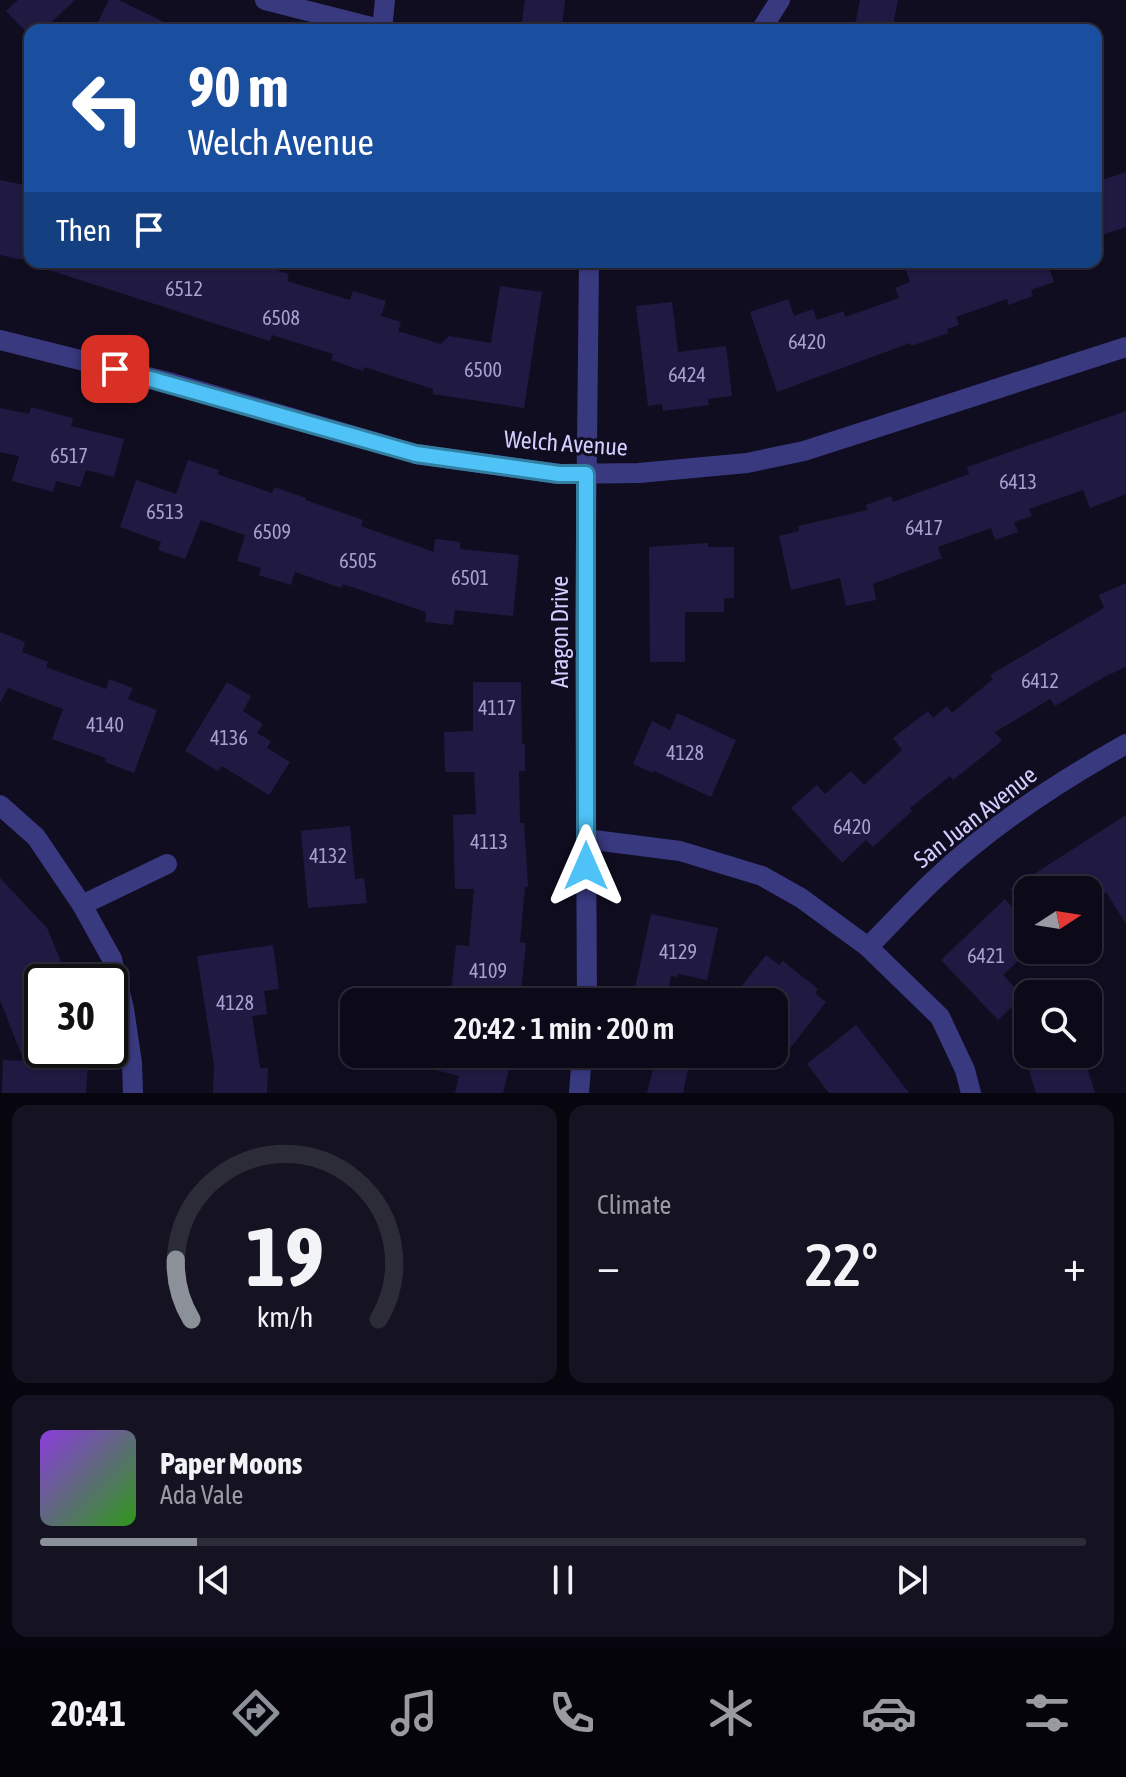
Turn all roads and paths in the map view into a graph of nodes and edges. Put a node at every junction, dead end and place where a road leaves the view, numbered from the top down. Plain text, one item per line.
1 (265, 0) edge
2 (385, 0) edge
3 (780, 0) edge
4 (359, 24) edge
5 (383, 24) edge
6 (765, 24) edge
7 (589, 268) edge
8 (0, 340) edge
9 (1126, 347) edge
10 (586, 474) junction
11 (1126, 744) edge
12 (0, 805) edge
13 (586, 839) junction
14 (167, 864) dead end
15 (82, 905) junction
16 (868, 947) junction
17 (587, 988) edge
18 (581, 1068) edge
19 (133, 1093) edge
20 (579, 1093) edge
21 (971, 1093) edge

1 - 4 street
2 - 5 street
3 - 6 street
7 - 10 street, Aragon Drive
8 - 10 street, Welch Avenue
9 - 10 street, Welch Avenue
10 - 13 street, Aragon Drive
11 - 16 street, San Juan Avenue
12 - 15 street
13 - 16 street
13 - 17 street, Aragon Drive
14 - 15 street
15 - 19 street
16 - 21 street
18 - 20 street

